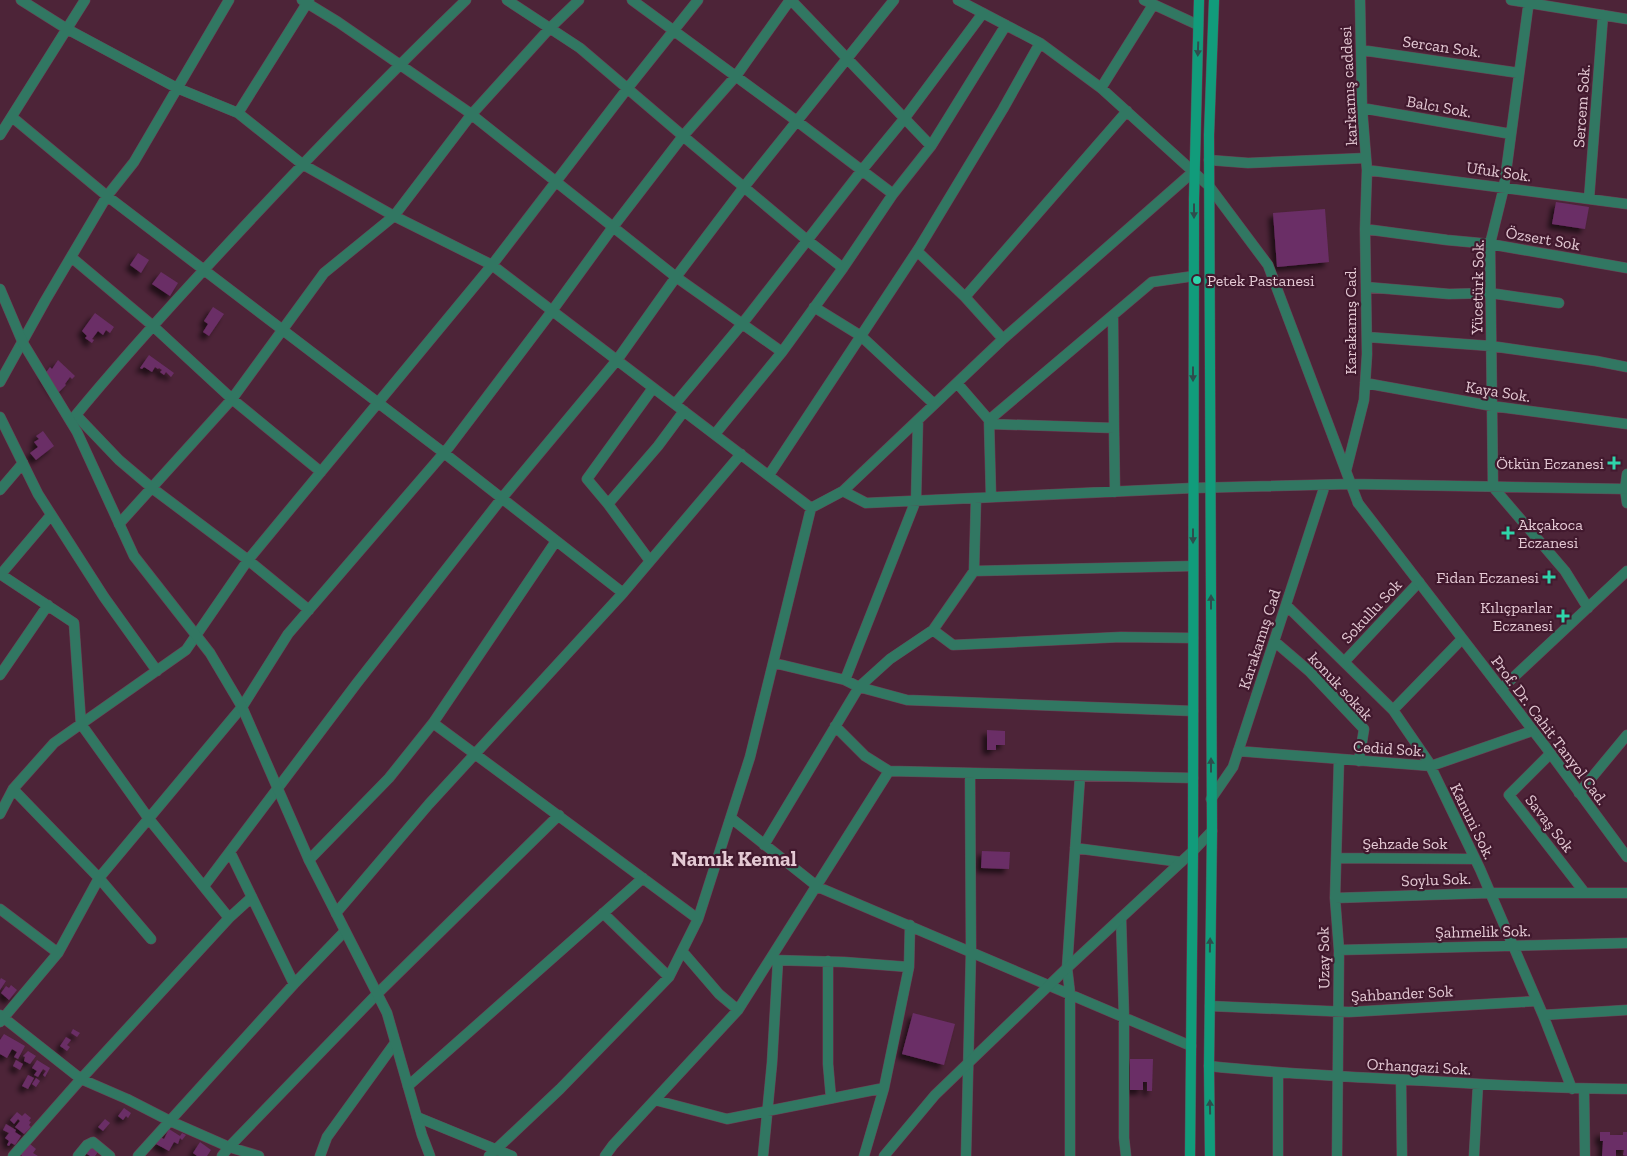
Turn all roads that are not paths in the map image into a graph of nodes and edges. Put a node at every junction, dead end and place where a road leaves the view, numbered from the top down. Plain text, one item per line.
1 (21, 0) edge
2 (85, 0) edge
3 (229, 0) edge
4 (466, 0) edge
5 (507, 0) edge
6 (580, 0) edge
7 (632, 0) edge
8 (698, 0) edge
9 (791, 0) edge
10 (894, 0) edge
11 (958, 0) edge
12 (1199, 0) edge
13 (1214, 0) edge
14 (1360, 0) edge
15 (1511, 0) edge
16 (306, 1) edge
17 (1529, 1) edge
18 (1149, 2) edge
19 (983, 12) junction
20 (1603, 15) junction
21 (1627, 19) edge
22 (1006, 25) junction
23 (1198, 25) junction
24 (550, 28) junction
25 (67, 30) junction
26 (674, 30) junction
27 (1040, 43) junction
28 (1361, 50) junction
29 (848, 59) junction
30 (399, 64) junction
31 (1519, 73) junction
32 (736, 76) junction
33 (177, 88) junction
34 (1101, 88) junction
35 (627, 89) junction
36 (1362, 108) junction
37 (1127, 111) junction
38 (238, 113) junction
39 (472, 115) junction
40 (12, 117) junction
41 (904, 118) junction
42 (798, 122) junction
43 (1511, 134) junction
44 (0, 136) edge
45 (683, 136) junction
46 (930, 146) junction
47 (1366, 158) junction
48 (1209, 160) junction
49 (302, 164) junction
50 (862, 170) junction
51 (1367, 170) junction
52 (1194, 171) junction
53 (556, 182) junction
54 (1209, 186) junction
55 (744, 187) junction
56 (1504, 187) junction
57 (893, 194) junction
58 (106, 196) junction
59 (1589, 199) junction
60 (1627, 204) edge
61 (394, 216) junction
62 (613, 227) junction
63 (1365, 229) junction
64 (807, 240) junction
65 (1490, 244) junction
66 (917, 251) junction
67 (71, 257) junction
68 (492, 265) junction
69 (843, 268) junction
70 (1627, 268) edge
71 (204, 271) junction
72 (676, 276) junction
73 (1194, 276) junction
74 (1366, 287) junction
75 (0, 289) edge
76 (1490, 293) junction
77 (965, 297) junction
78 (1559, 303) dead end
79 (814, 307) junction
80 (552, 311) junction
81 (1114, 314) junction
82 (742, 324) junction
83 (153, 326) junction
84 (282, 331) junction
85 (861, 336) junction
86 (1367, 337) junction
87 (1003, 339) junction
88 (23, 343) junction
89 (1491, 346) junction
90 (782, 352) junction
91 (617, 360) junction
92 (1627, 367) edge
93 (0, 382) edge
94 (957, 382) junction
95 (1365, 383) junction
96 (653, 388) junction
97 (232, 399) junction
98 (378, 404) junction
99 (934, 404) junction
100 (1492, 406) junction
101 (680, 408) junction
102 (0, 417) edge
103 (73, 418) junction
104 (918, 420) junction
105 (989, 422) junction
106 (1627, 424) edge
107 (1114, 428) junction
108 (715, 434) junction
109 (444, 453) junction
110 (741, 454) junction
111 (22, 463) junction
112 (1346, 470) junction
113 (321, 472) junction
114 (1627, 474) edge
115 (769, 475) junction
116 (1325, 484) junction
117 (1350, 484) junction
118 (1493, 487) junction
119 (152, 488) junction
120 (1193, 488) junction
121 (1210, 489) junction
122 (1626, 489) edge
123 (0, 490) edge
124 (843, 491) junction
125 (1115, 492) junction
126 (991, 497) junction
127 (502, 498) junction
128 (976, 498) junction
129 (916, 500) junction
130 (1627, 503) edge
131 (608, 504) junction
132 (811, 508) junction
133 (51, 515) junction
134 (119, 524) junction
135 (556, 541) junction
136 (248, 560) junction
137 (650, 561) junction
138 (1193, 566) junction
139 (974, 571) junction
140 (1627, 571) edge
141 (0, 574) edge
142 (1419, 582) junction
143 (623, 593) junction
144 (48, 605) junction
145 (1286, 605) junction
146 (1588, 608) junction
147 (309, 610) junction
148 (933, 630) junction
149 (196, 635) junction
150 (1193, 638) junction
151 (1462, 639) junction
152 (1274, 641) junction
153 (1344, 661) junction
154 (774, 663) junction
155 (156, 671) junction
156 (0, 675) edge
157 (845, 680) junction
158 (858, 687) junction
159 (1501, 690) junction
160 (242, 707) junction
161 (1393, 710) junction
162 (1193, 711) junction
163 (433, 722) junction
164 (82, 724) junction
165 (835, 726) junction
166 (1532, 731) junction
167 (1627, 736) edge
168 (1238, 751) junction
169 (476, 754) junction
170 (1550, 754) junction
171 (1339, 759) junction
172 (1359, 761) junction
173 (1431, 766) junction
174 (889, 771) junction
175 (970, 773) junction
176 (1080, 776) junction
177 (1194, 778) junction
178 (13, 789) junction
179 (278, 790) junction
180 (1580, 793) junction
181 (1211, 799) junction
182 (0, 814) edge
183 (559, 815) junction
184 (731, 818) junction
185 (149, 819) junction
186 (1212, 831) junction
187 (764, 845) junction
188 (1075, 848) junction
189 (230, 852) junction
190 (1193, 852) junction
191 (1627, 857) edge
192 (1336, 858) junction
193 (1475, 859) junction
194 (309, 860) junction
195 (1182, 862) junction
196 (99, 878) junction
197 (643, 878) junction
198 (204, 886) junction
199 (818, 886) junction
200 (1490, 893) junction
201 (1585, 893) junction
202 (1627, 893) edge
203 (252, 897) junction
204 (1335, 898) junction
205 (0, 909) edge
206 (336, 913) junction
207 (603, 913) junction
208 (229, 918) junction
209 (698, 918) junction
210 (1121, 918) junction
211 (910, 925) junction
212 (345, 931) junction
213 (151, 939) dead end
214 (1627, 943) edge
215 (1513, 946) junction
216 (1339, 950) junction
217 (682, 951) junction
218 (971, 951) junction
219 (58, 953) junction
220 (774, 960) junction
221 (828, 961) junction
222 (909, 967) junction
223 (1067, 968) junction
224 (669, 977) junction
225 (294, 984) junction
226 (1049, 984) junction
227 (1070, 993) junction
228 (377, 994) junction
229 (1537, 1001) junction
230 (1210, 1006) junction
231 (738, 1010) junction
232 (1627, 1010) edge
233 (1338, 1011) junction
234 (1543, 1015) junction
235 (1124, 1017) junction
236 (1, 1018) edge
237 (395, 1042) junction
238 (1191, 1046) junction
239 (968, 1063) junction
240 (1209, 1066) junction
241 (1278, 1073) junction
242 (1338, 1076) junction
243 (81, 1079) junction
244 (1401, 1080) junction
245 (1478, 1084) junction
246 (408, 1086) junction
247 (884, 1088) junction
248 (1572, 1089) junction
249 (1584, 1089) junction
250 (1627, 1089) edge
251 (831, 1098) junction
252 (655, 1100) junction
253 (767, 1110) junction
254 (417, 1118) junction
255 (170, 1121) junction
256 (229, 1147) junction
257 (492, 1153) edge
258 (427, 1154) edge
259 (13, 1156) edge
260 (78, 1156) edge
261 (110, 1156) edge
262 (138, 1156) edge
263 (222, 1156) edge
264 (259, 1156) edge
265 (320, 1156) edge
266 (512, 1156) edge
267 (605, 1156) edge
268 (763, 1156) edge
269 (864, 1156) edge
270 (884, 1156) edge
271 (966, 1156) edge
272 (1070, 1156) edge
273 (1126, 1156) edge
274 (1190, 1156) edge
275 (1210, 1156) edge
276 (1278, 1156) edge
277 (1337, 1156) edge
278 (1402, 1156) edge
279 (1474, 1156) edge
280 (1585, 1156) edge

1 - 25 street
2 - 25 street
3 - 33 street
4 - 30 street
5 - 24 street
6 - 24 street
7 - 26 street
8 - 26 street
9 - 29 street
9 - 32 street
10 - 29 street
11 - 19 street, Prof. Dr. Cahit Tanyol Cad.
12 - 23 main road
13 - 48 main road
14 - 28 street, karkamış caddesi
15 - 17 street
16 - 30 street
16 - 38 street
17 - 20 street
17 - 31 street, Yücetürk Sok.
18 - 23 street
18 - 34 street
19 - 22 street, Prof. Dr. Cahit Tanyol Cad.
19 - 41 street
20 - 21 street
20 - 59 street, Sercem Sok.
22 - 27 street, Prof. Dr. Cahit Tanyol Cad.
22 - 46 street
23 -> 52 main road
24 - 35 street
24 - 39 street
25 - 33 street
25 - 40 street
26 - 32 street
26 - 35 street
27 - 34 street, Prof. Dr. Cahit Tanyol Cad.
27 - 66 street
28 - 31 street, Sercan Sok.
28 - 36 street, karkamış caddesi
29 - 41 street
29 - 42 street
30 - 39 street
30 - 49 street
31 - 43 street, Yücetürk Sok.
32 - 42 street
32 - 45 street
33 - 38 street
33 - 58 street
34 - 37 street, Prof. Dr. Cahit Tanyol Cad.
35 - 45 street
35 - 53 street
36 - 43 street, Balcı Sok.
36 - 47 street, karkamış caddesi
37 - 52 street, Prof. Dr. Cahit Tanyol Cad.
37 - 77 street
38 - 49 street
39 - 53 street
39 - 61 street
40 - 44 street
40 - 58 street
41 - 46 street
41 - 50 street
42 - 50 street
42 - 55 street
43 - 56 street, Yücetürk Sok.
45 - 55 street
45 - 62 street
46 - 57 street
47 - 48 street
47 - 51 street, karkamış caddesi
48 - 54 main road
49 - 61 street
49 - 71 street
50 - 57 street
50 - 64 street
51 - 56 street, Ufuk Sok.
51 - 63 street, Karakamış Cad.
52 - 54 street, Prof. Dr. Cahit Tanyol Cad.
52 -> 73 main road
52 - 87 street
53 - 62 street
53 - 68 street
54 - 112 street, Prof. Dr. Cahit Tanyol Cad.
54 - 121 main road
55 - 64 street
55 - 72 street
56 - 59 street, Ufuk Sok.
56 - 65 street, Yücetürk Sok.
57 - 69 street
58 - 67 street
58 - 71 street
59 - 60 street, Ufuk Sok.
61 - 68 street
61 - 84 street
62 - 72 street
62 - 80 street
63 - 65 street, Özsert Sok
63 - 74 street, Karakamış Cad.
64 - 69 street
64 - 82 street
65 - 70 street, Özsert Sok
65 - 76 street, Yücetürk Sok.
66 - 77 street
66 - 85 street
67 - 83 street
67 - 88 street
68 - 80 street
68 - 98 street
69 - 79 street
71 - 83 street
71 - 84 street
72 - 82 street
72 - 91 street
73 - 81 street
73 -> 120 main road
74 - 76 street
74 - 86 street, Karakamış Cad.
75 - 88 street
76 - 78 street
76 - 89 street, Yücetürk Sok.
77 - 87 street
79 - 85 street
79 - 90 street
80 - 91 street
80 - 109 street
81 - 105 street
81 - 107 street
82 - 90 street
82 - 101 street
83 - 97 street
83 - 103 street
84 - 97 street
84 - 98 street
85 - 99 street
85 - 115 street
86 - 89 street
86 - 95 street, Karakamış Cad.
87 - 94 street
88 - 93 street
88 - 103 street
89 - 92 street
89 - 100 street, Yücetürk Sok.
90 - 108 street
91 - 96 street
91 - 127 street
94 - 99 street
94 - 105 street
95 - 100 street, Kaya Sok.
95 - 112 street, Karakamış Cad.
96 - 101 street
96 - 131 street
97 - 113 street
97 - 119 street
98 - 109 street
98 - 113 street
99 - 104 street
100 - 106 street, Kaya Sok.
100 - 118 street, Yücetürk Sok.
101 - 108 street
101 - 131 street
102 - 111 street
103 - 119 street
103 - 134 street
104 - 124 street
104 - 129 street
105 - 107 street
105 - 126 street
107 - 125 street
108 - 110 street
109 - 127 street
109 - 147 street
110 - 115 street
110 - 137 street
111 - 123 street
111 - 133 street
112 - 117 street, Prof. Dr. Cahit Tanyol Cad.
113 - 136 street
114 - 122 street
115 - 132 street
116 - 117 street
116 - 121 street
116 - 145 street, Karakamış Cad
117 - 118 street
117 - 142 street, Prof. Dr. Cahit Tanyol Cad.
118 - 122 street
118 - 146 street
119 - 134 street
119 - 136 street
120 - 121 street
120 - 125 street
120 -> 138 main road
181 -> 121 main road
122 - 130 street
124 - 129 street
124 - 132 street
125 - 126 street
126 - 128 street
127 - 135 street
127 - 179 street
128 - 129 street
128 - 139 street
129 - 157 street
131 - 137 street
132 - 154 street
133 - 141 street
133 - 155 street
134 - 149 street
135 - 143 street
135 - 163 street
136 - 147 street
136 - 149 street
137 - 143 street
138 - 139 street
138 - 150 main road
139 - 148 street
140 - 146 street
141 - 144 street
142 - 151 street, Prof. Dr. Cahit Tanyol Cad.
142 - 153 street, Sokullu Sok
143 - 169 street
144 - 156 street
144 - 164 street
145 - 152 street, Karakamış Cad
145 - 153 street, Kanuni Sok.
146 - 159 street
147 - 160 street
148 - 150 street
148 - 158 street
149 - 155 street
149 - 160 street
150 - 162 main road
151 - 159 street, Prof. Dr. Cahit Tanyol Cad.
151 - 161 street
152 - 168 street, Karakamış Cad
152 - 172 street, konuk sokak
153 - 161 street, Kanuni Sok.
154 - 157 street
154 - 184 street
155 - 164 street
157 - 158 street
158 - 162 street
158 - 165 street
159 - 166 street, Prof. Dr. Cahit Tanyol Cad.
160 - 179 street
160 - 185 street
161 - 173 street, Kanuni Sok.
162 - 177 main road
163 - 169 street
163 - 194 street
164 - 178 street
164 - 185 street
165 - 174 street
165 - 187 street
166 - 170 street, Prof. Dr. Cahit Tanyol Cad.
166 - 173 street, Cedid Sok.
167 - 180 street
168 - 171 street, Cedid Sok.
168 - 181 street, Karakamış Cad
169 - 183 street
169 - 206 street
170 - 180 street, Prof. Dr. Cahit Tanyol Cad.
170 - 201 street, Savaş Sok
171 - 172 street, Cedid Sok.
171 - 192 street, Uzay Sok
172 - 173 street, Cedid Sok.
173 - 193 street, Kanuni Sok.
174 - 175 street
174 - 199 street
175 - 176 street
175 - 218 street
176 - 177 street
176 - 188 street
177 - 190 main road
178 - 182 street
178 - 196 street
179 - 189 street
179 - 194 street
180 - 191 street, Prof. Dr. Cahit Tanyol Cad.
181 - 186 main road
183 - 197 street
183 - 228 street
184 - 187 street
184 - 209 street
185 - 196 street
185 - 198 street
186 - 190 street
230 -> 186 main road
187 - 199 street
188 - 195 street
188 - 223 street
189 - 198 street
189 - 203 street
190 - 195 street
190 - 238 main road
192 - 193 street, Şehzade Sok
192 - 204 street, Uzay Sok
193 - 200 street, Kanuni Sok.
194 - 206 street
195 - 210 street
196 - 213 street
196 - 219 street
197 - 207 street
197 - 209 street
198 - 208 street
199 - 211 street
199 - 220 street
200 - 201 street, Soylu Sok.
200 - 204 street, Soylu Sok.
200 - 215 street, Kanuni Sok.
201 - 202 street, Soylu Sok.
203 - 208 street
203 - 225 street
204 - 216 street, Uzay Sok
205 - 219 street
206 - 212 street
207 - 224 street
207 - 246 street
208 - 243 street
209 - 217 street
210 - 223 street
210 - 235 street
211 - 218 street
211 - 222 street
212 - 225 street
212 - 228 street
214 - 215 street, Şahmelik Sok.
215 - 216 street, Şahmelik Sok.
215 - 229 street, Kanuni Sok.
216 - 233 street, Uzay Sok
217 - 224 street
217 - 231 street
218 - 226 street
218 - 239 street
219 - 236 street
220 - 221 street
220 - 231 street
220 - 253 street
221 - 222 street
221 - 251 street
222 - 247 street
223 - 226 street
223 - 227 street
224 - 257 street
225 - 255 street
226 - 227 street
226 - 239 street
227 - 235 street
227 - 272 street
228 - 237 street
228 - 256 street
229 - 233 street, Şahbander Sok
229 - 234 street, Kanuni Sok.
230 - 233 street, Şahbander Sok
230 - 240 main road
231 - 252 street
232 - 234 street
233 - 242 street, Uzay Sok
234 - 248 street, Kanuni Sok.
235 - 238 street
235 - 273 street
236 - 243 street
237 - 246 street
237 - 265 street
238 - 274 main road
239 - 270 street
239 - 271 street
240 - 241 street, Orhangazi Sok.
275 -> 240 main road
241 - 242 street, Orhangazi Sok.
241 - 276 street
242 - 244 street, Orhangazi Sok.
242 - 277 street, Uzay Sok
243 - 255 street
243 - 259 street
244 - 245 street, Orhangazi Sok.
244 - 278 street
245 - 248 street, Orhangazi Sok.
245 - 279 street
246 - 254 street
247 - 251 street
247 - 269 street
248 - 249 street, Orhangazi Sok.
249 - 250 street, Orhangazi Sok.
249 - 280 street
251 - 253 street
252 - 253 street
252 - 267 street
253 - 268 street
254 - 257 street
254 - 258 street
255 - 256 street
255 - 262 street
256 - 263 street
256 - 264 street
257 - 266 street
260 - 261 street

